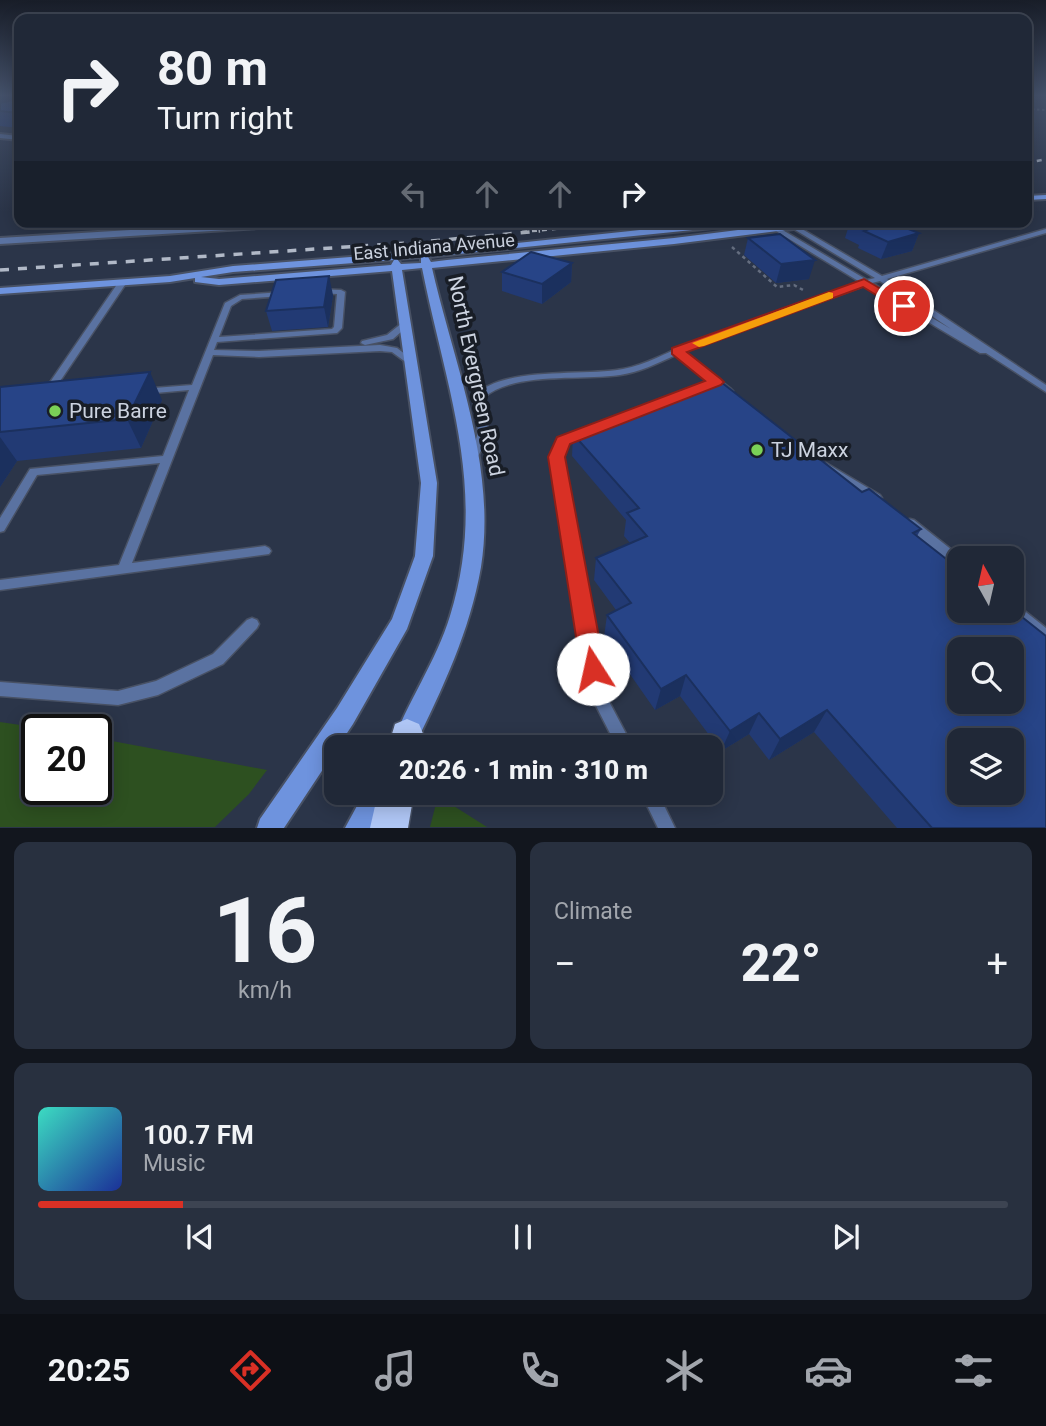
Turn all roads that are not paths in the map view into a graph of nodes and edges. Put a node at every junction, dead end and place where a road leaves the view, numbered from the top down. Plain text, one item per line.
1 (191, 228) edge
2 (692, 228) edge
3 (778, 228) edge
4 (794, 228) edge
5 (775, 229) junction
6 (1046, 231) edge
7 (0, 241) edge
8 (425, 260) junction
9 (396, 262) junction
10 (881, 278) junction
11 (122, 282) junction
12 (864, 283) junction
13 (0, 291) edge
14 (309, 292) edge
15 (296, 293) edge
16 (405, 325) junction
17 (215, 340) junction
18 (337, 349) junction
19 (677, 351) junction
20 (210, 352) junction
21 (990, 353) junction
22 (410, 361) junction
23 (716, 382) junction
24 (196, 387) junction
25 (1046, 389) edge
26 (128, 392) edge
27 (735, 397) edge
28 (54, 399) edge
29 (627, 416) edge
30 (601, 426) edge
31 (167, 459) junction
32 (471, 459) junction
33 (820, 463) edge
34 (882, 503) edge
35 (897, 513) edge
36 (0, 528) edge
37 (265, 551) dead end
38 (947, 553) edge
39 (123, 569) junction
40 (0, 585) edge
41 (1024, 619) edge
42 (252, 624) dead end
43 (1046, 636) edge
44 (0, 689) edge
45 (409, 735) edge
46 (619, 735) edge
47 (370, 805) edge
48 (394, 805) edge
49 (655, 805) edge
50 (269, 828) edge
51 (357, 828) edge
52 (389, 828) edge
53 (667, 828) edge

1 - 7 street
2 - 8 main road, East Indiana Avenue
3 - 5 main road, East Indiana Avenue
4 - 10 lane
5 - 8 main road, East Indiana Avenue
5 - 12 lane
6 - 10 lane
8 - 9 main road, East Indiana Avenue
8 - 32 main road, North Evergreen Road
9 - 11 main road, East Indiana Avenue
9 - 16 main road
10 - 12 lane
10 - 21 lane
11 - 13 main road, East Indiana Avenue
11 - 28 lane
12 - 19 lane
12 - 21 lane
14 - 17 lane
15 - 17 lane
16 - 18 lane
16 - 22 main road
17 - 20 lane
18 - 20 lane
18 - 22 lane
19 - 23 lane
19 - 32 lane
20 - 24 lane
21 - 25 lane
22 - 50 main road
23 - 27 lane
23 - 29 lane
24 - 26 lane
24 - 31 lane
30 - 46 lane
31 - 36 lane
31 - 39 lane
32 - 45 main road, North Evergreen Road
33 - 34 lane
35 - 38 lane
37 - 39 lane
39 - 40 lane
41 - 43 lane
42 - 44 lane
47 - 51 main road
48 - 52 highway
49 - 53 lane

